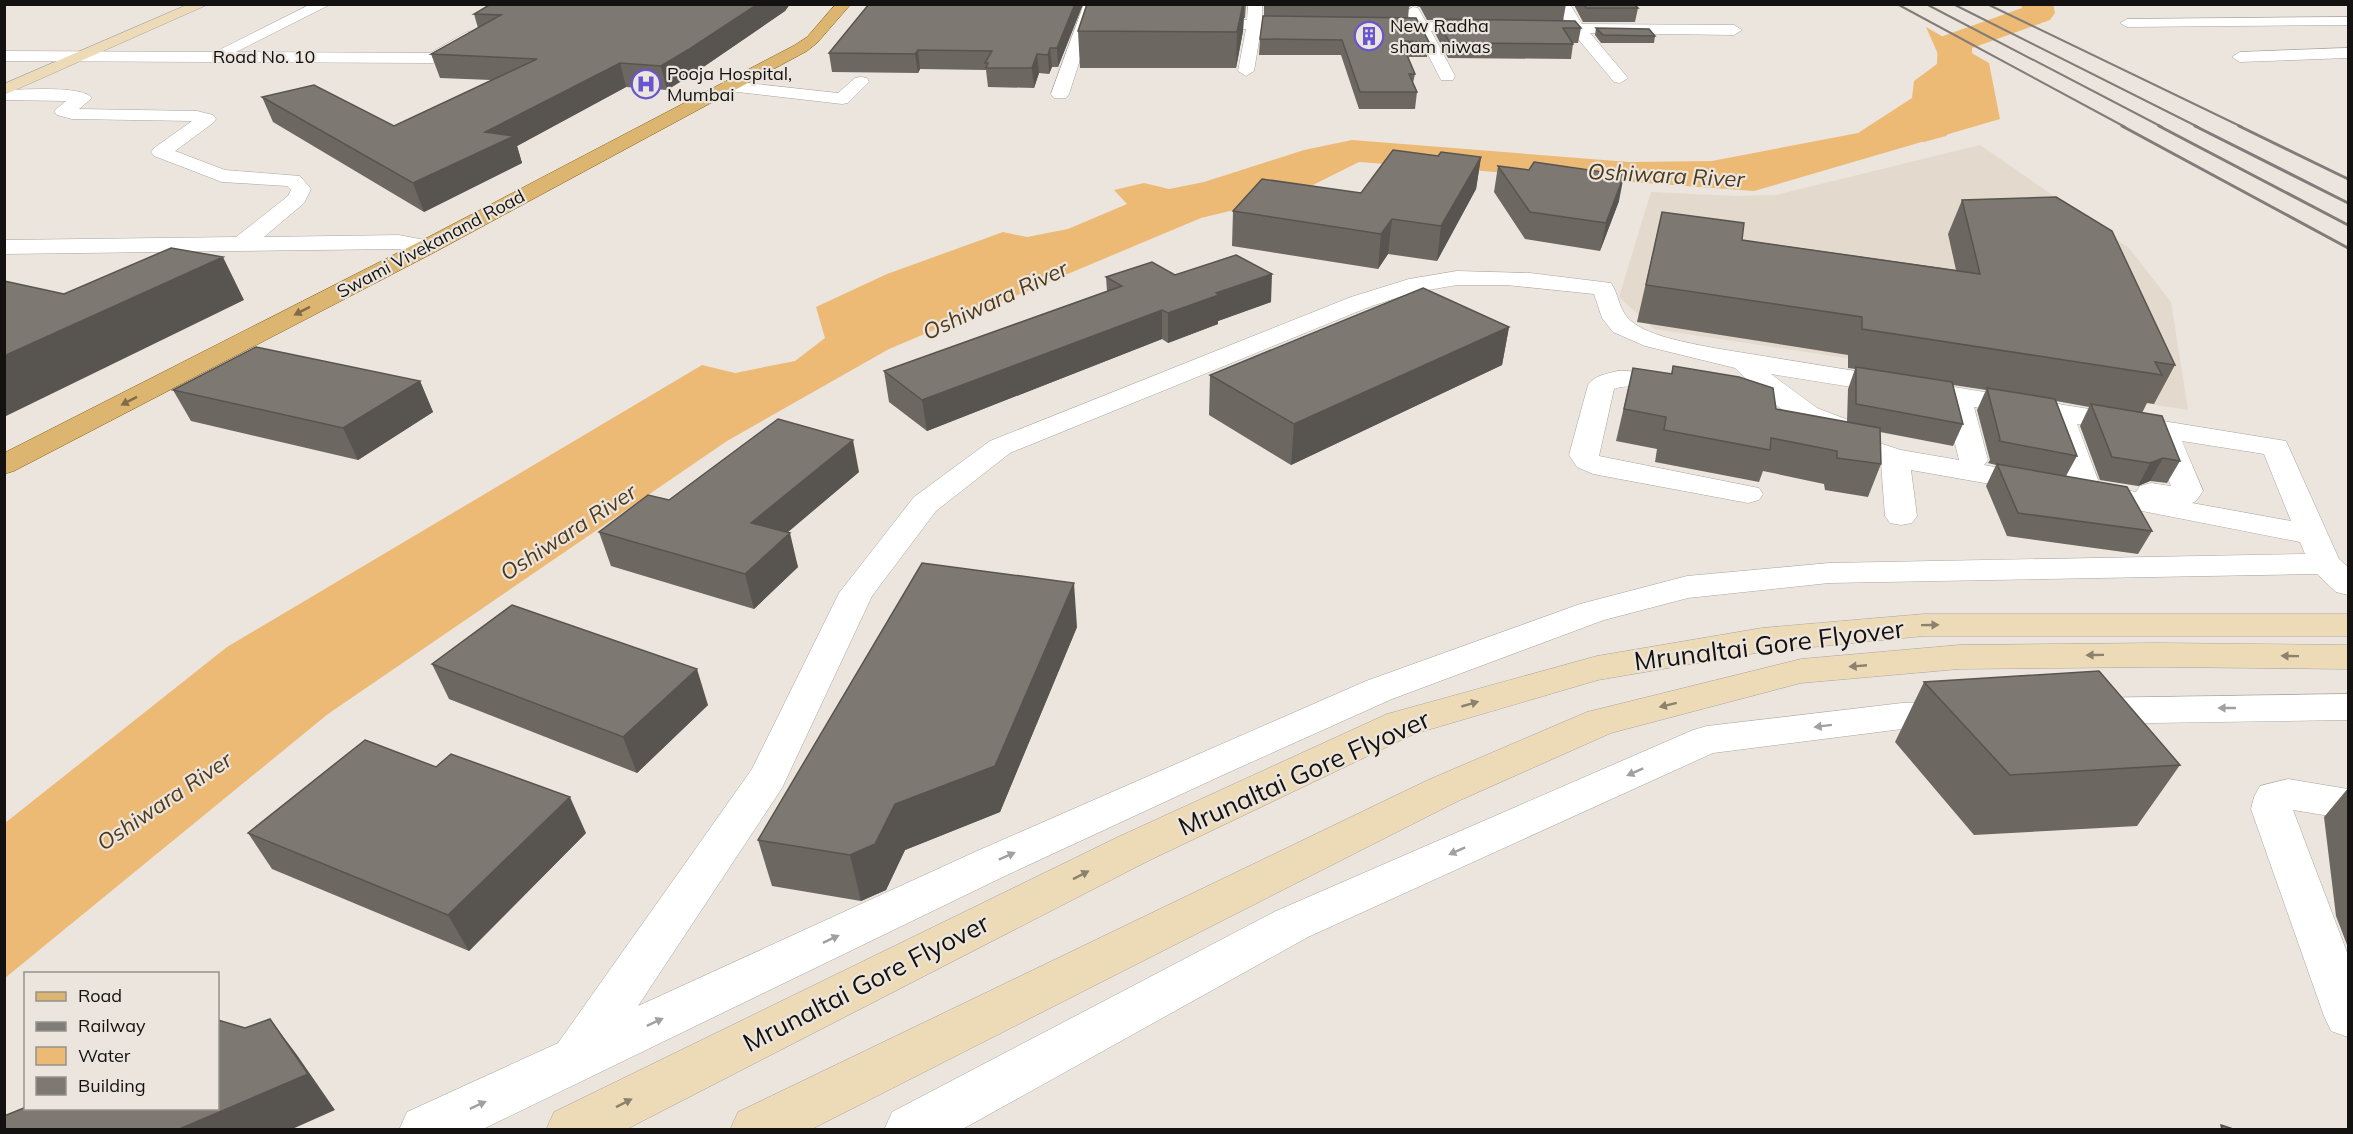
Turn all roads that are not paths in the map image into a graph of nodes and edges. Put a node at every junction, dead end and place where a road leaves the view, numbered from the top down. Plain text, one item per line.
1 (182, 4) edge
2 (202, 4) edge
3 (324, 4) edge
4 (821, 4) edge
5 (844, 4) edge
6 (1091, 4) edge
7 (1255, 4) edge
8 (1409, 4) edge
9 (1562, 4) edge
10 (1714, 15) dead end
11 (2349, 21) edge
12 (2127, 23) dead end
13 (1186, 24) edge
14 (1254, 24) junction
15 (2186, 24) junction
16 (1325, 25) edge
17 (1361, 26) edge
18 (1420, 26) junction
19 (1498, 27) edge
20 (1521, 27) edge
21 (1577, 28) junction
22 (481, 29) edge
23 (2217, 36) dead end
24 (2330, 38) dead end
25 (2288, 39) dead end
26 (2349, 42) edge
27 (2239, 51) dead end
28 (2349, 53) edge
29 (2327, 54) junction
30 (4, 56) edge
31 (60, 56) junction
32 (80, 57) junction
33 (215, 57) junction
34 (1246, 71) dead end
35 (740, 75) junction
36 (1447, 76) dead end
37 (1620, 78) dead end
38 (4, 80) edge
39 (861, 82) dead end
40 (4, 90) edge
41 (1060, 94) dead end
42 (4, 95) edge
43 (399, 242) junction
44 (242, 244) junction
45 (427, 246) junction
46 (4, 247) edge
47 (1744, 362) junction
48 (1704, 393) edge
49 (1957, 396) junction
50 (1749, 401) edge
51 (2058, 412) junction
52 (2163, 429) junction
53 (15, 436) dead end
54 (1895, 458) junction
55 (1973, 459) junction
56 (4, 465) edge
57 (2083, 480) junction
58 (1748, 494) dead end
59 (1902, 516) dead end
60 (2329, 561) edge
61 (2349, 625) edge
62 (2349, 657) edge
63 (2349, 707) edge
64 (2052, 712) edge
65 (1994, 713) edge
66 (2349, 804) edge
67 (2349, 1016) edge
68 (575, 1060) junction
69 (425, 1130) edge
70 (572, 1130) edge
71 (756, 1130) edge
72 (910, 1130) edge

1 - 31 main road
2 - 32 main road
3 - 33 street
4 - 35 main road, Swami Vivekanand Road
5 - 35 main road, Swami Vivekanand Road
6 - 41 street
7 - 14 street
8 - 18 street
9 - 21 street
10 - 21 street
11 - 15 street
12 - 15 street
13 - 14 street
14 - 16 street
14 - 34 street
15 - 23 street
17 - 18 street
18 - 19 street
18 - 36 street
20 - 21 street
21 - 37 street
22 - 33 street, Road No. 10
24 - 26 street
25 - 29 street
27 - 29 street
28 - 29 street
30 - 31 street, Road No. 10
31 - 32 street, Road No. 10
31 - 38 main road
32 - 33 street, Road No. 10
32 - 40 main road
35 - 39 street
35 - 43 main road, Swami Vivekanand Road
35 - 45 main road, Swami Vivekanand Road
42 - 44 street
43 - 44 street
43 - 45 street
43 - 53 main road, Swami Vivekanand Road
44 - 46 street
45 -> 56 main road, Swami Vivekanand Road
47 - 49 street
47 - 55 street
47 - 68 street
48 - 58 street
49 - 51 street
49 - 55 street
50 - 54 street
51 - 52 street
51 - 57 street
52 - 57 street
52 - 60 street
54 - 59 street
54 - 60 street
55 - 57 street
68 -> 60 street
70 -> 61 main road, Mrunaltai Gore Flyover
62 -> 71 main road, Mrunaltai Gore Flyover
63 -> 64 street
65 -> 72 street
66 - 67 street
69 -> 68 street

